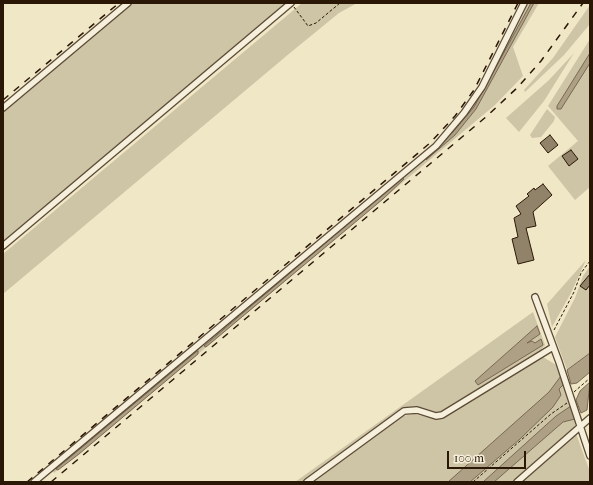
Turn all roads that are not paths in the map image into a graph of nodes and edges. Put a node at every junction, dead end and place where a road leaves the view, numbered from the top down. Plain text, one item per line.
1 (128, 3) edge
2 (292, 3) edge
3 (524, 3) edge
4 (3, 108) edge
5 (3, 246) edge
6 (534, 297) dead end
7 (553, 347) junction
8 (590, 418) edge
9 (581, 425) junction
10 (590, 456) edge
11 (34, 482) edge
12 (307, 482) edge
13 (517, 482) edge

1 - 4 street
2 - 5 street
3 - 11 street
6 - 7 street
7 - 9 street
7 - 12 street
8 - 9 street
9 - 10 street
9 - 13 street

